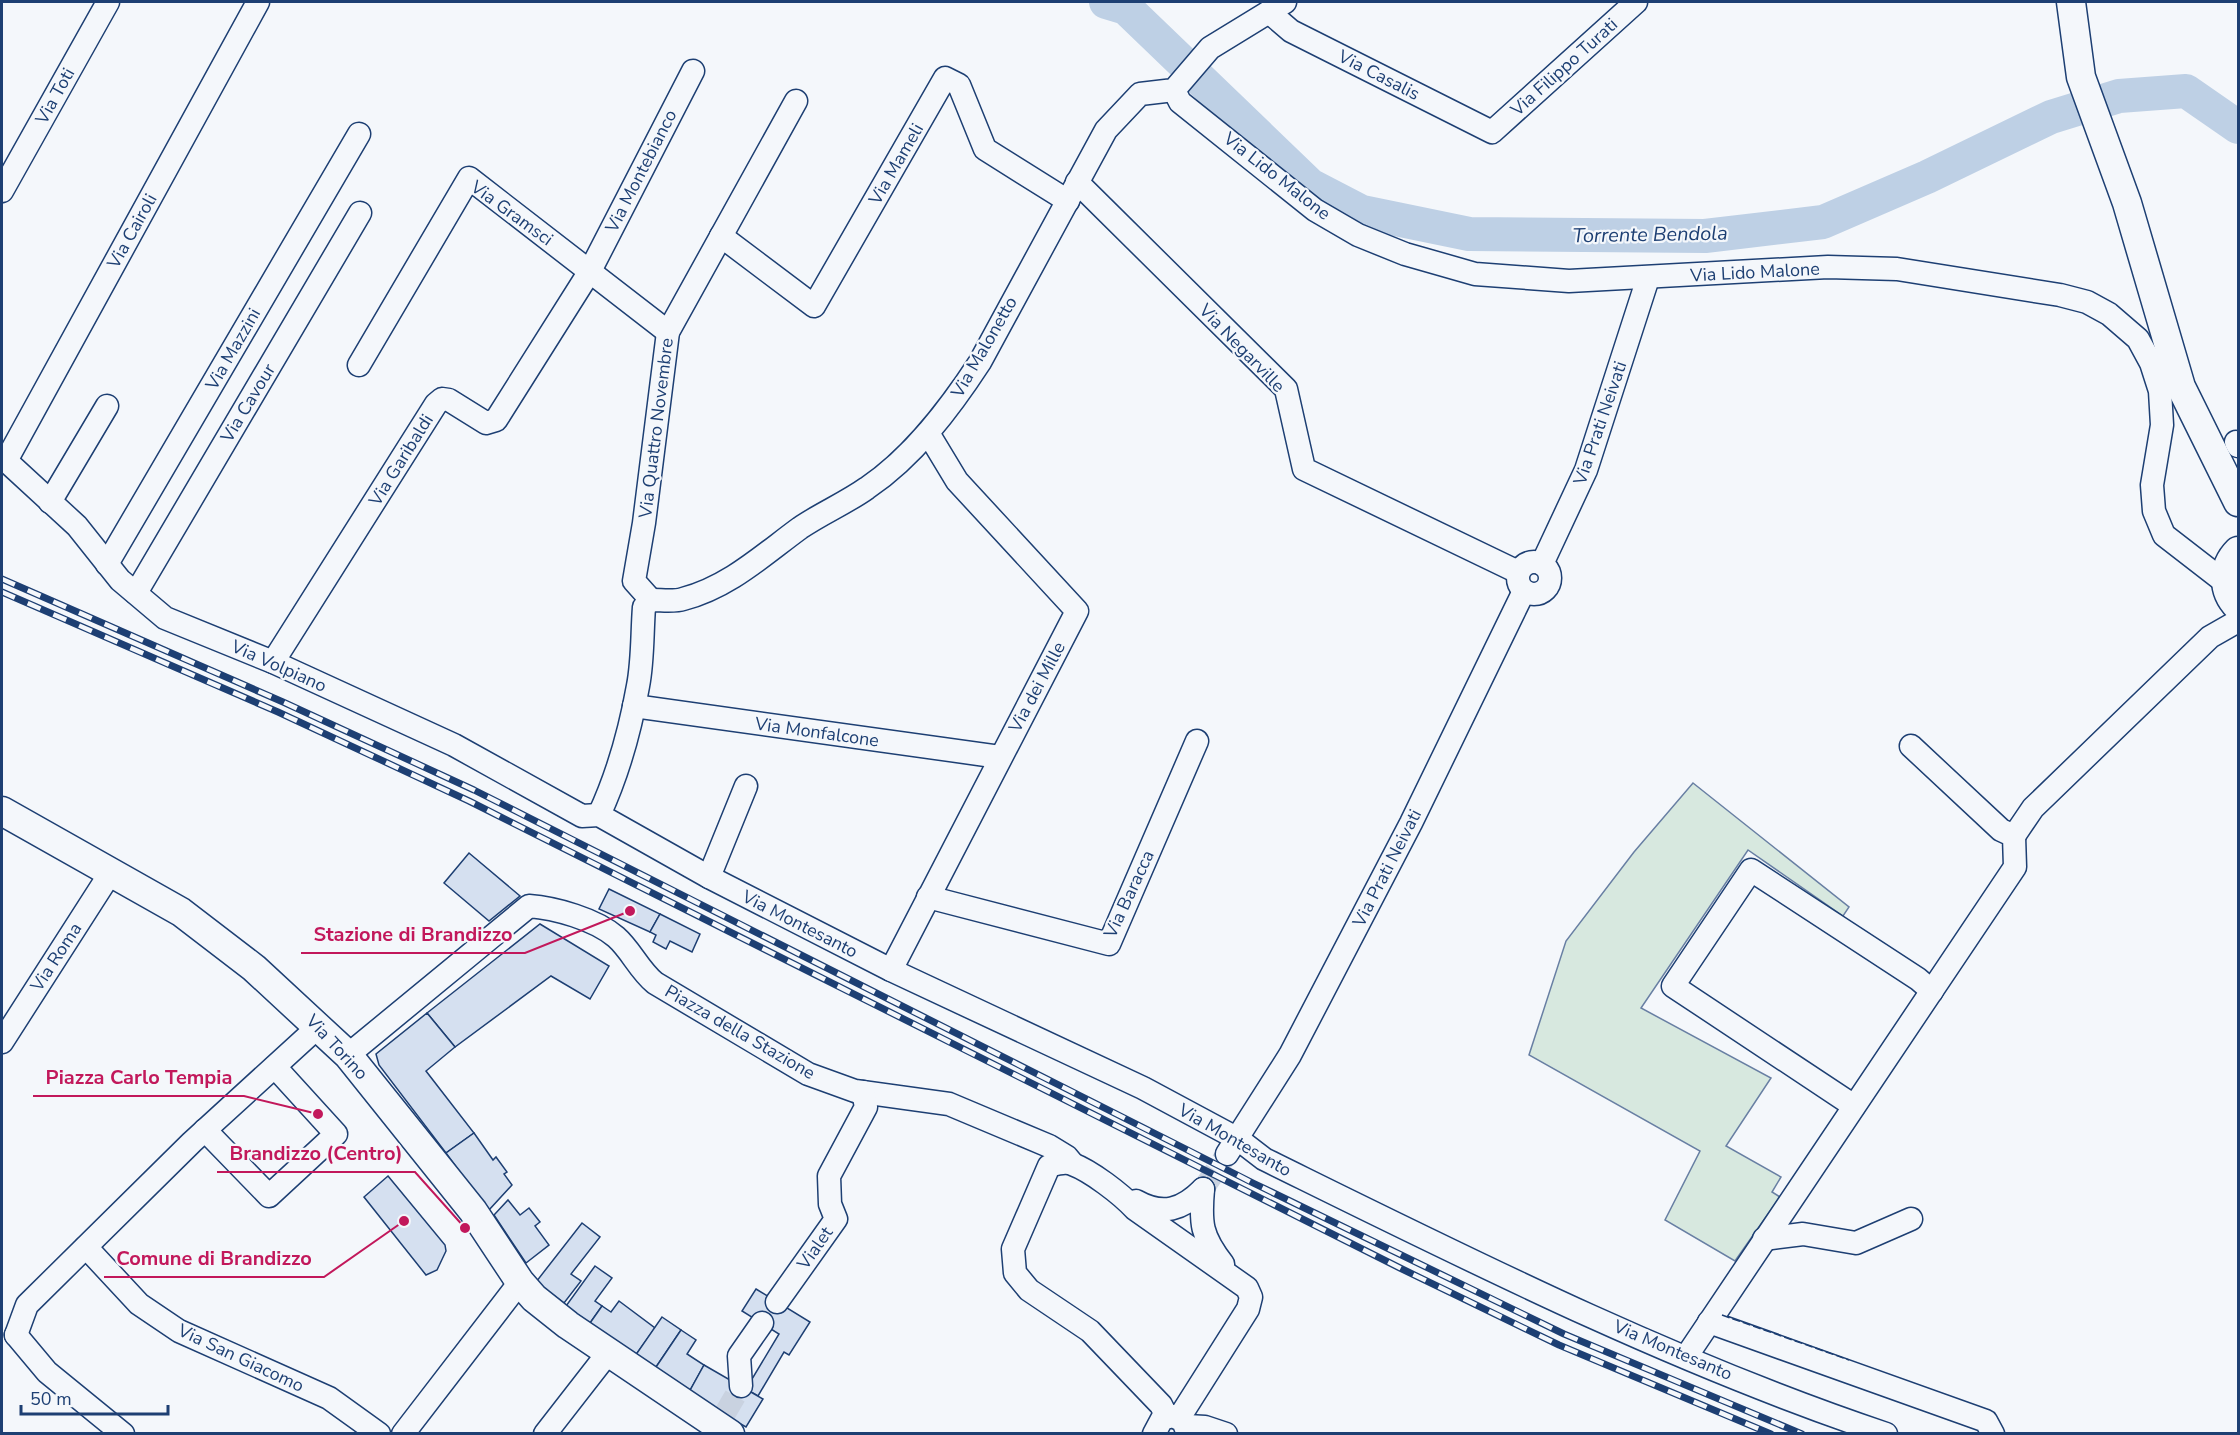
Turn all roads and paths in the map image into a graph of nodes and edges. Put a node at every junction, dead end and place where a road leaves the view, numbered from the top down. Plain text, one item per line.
1 (108, 2) edge
2 (258, 2) edge
3 (1636, 2) edge
4 (2071, 2) edge
5 (1277, 5) edge
6 (693, 71) dead end
7 (1178, 86) junction
8 (796, 101) dead end
9 (1492, 132) joint
10 (359, 134) dead end
11 (2, 191) edge
12 (1072, 191) junction
13 (360, 213) dead end
14 (721, 236) junction
15 (590, 271) junction
16 (1648, 278) junction
17 (668, 332) junction
18 (360, 365) dead end
19 (107, 405) dead end
20 (928, 433) junction
21 (4, 459) edge
22 (51, 502) junction
23 (2238, 502) edge
24 (2237, 552) edge
25 (2194, 556) junction
26 (107, 564) junction
27 (1521, 581) junction
28 (136, 593) junction
29 (651, 600) junction
30 (2233, 602) edge
31 (273, 662) junction
32 (634, 706) junction
33 (1197, 741) dead end
34 (1911, 746) dead end
35 (1000, 758) junction
36 (746, 786) dead end
37 (2, 812) edge
38 (599, 815) junction
39 (2014, 836) junction
40 (111, 872) junction
41 (709, 877) junction
42 (928, 897) junction
43 (891, 970) junction
44 (1932, 991) junction
45 (319, 1026) junction
46 (2, 1042) edge
47 (348, 1055) junction
48 (275, 1067) junction
49 (863, 1092) junction
50 (1854, 1106) junction
51 (205, 1130) junction
52 (1041, 1145) junction
53 (1232, 1147) junction
54 (1072, 1163) junction
55 (1049, 1166) junction
56 (1124, 1197) junction
57 (1911, 1219) dead end
58 (1764, 1239) junction
59 (86, 1247) junction
60 (1231, 1275) junction
61 (520, 1282) junction
62 (777, 1302) dead end
63 (1709, 1322) junction
64 (762, 1323) dead end
65 (9, 1334) edge
66 (608, 1353) junction
67 (1686, 1357) junction
68 (741, 1386) tunnel mouth
69 (724, 1424) edge
70 (1191, 1428) edge
71 (123, 1434) edge
72 (379, 1434) edge
73 (403, 1434) edge
74 (545, 1434) edge
75 (1886, 1434) edge
76 (1993, 1434) edge

1 - 11 street, Via Toti
2 - 21 street, Via Cairoli
3 - 9 street, Via Filippo Turati
4 - 23 main road
5 - 7 street
5 - 9 street, Via Casalis
6 - 15 street, Via Montebianco
7 - 12 street, Via Malonetto
7 - 16 street, Via Lido Malone
8 - 14 street, Via Quattro Novembre
10 - 26 street, Via Mazzini
12 - 14 street, Via Mameli
12 - 20 street, Via Malonetto
12 - 27 street, Via Negarville
13 - 28 street, Via Cavour
14 - 17 street, Via Quattro Novembre
15 - 17 street, Via Gramsci
15 - 18 street, Via Gramsci
15 - 31 street, Via Garibaldi
16 - 25 street, Via Lido Malone
16 - 27 street, Via Prati Neivati
17 - 29 street, Via Quattro Novembre
19 - 22 street
20 - 29 street, Via Malonetto
20 - 35 street, Via dei Mille
21 - 22 street, Via Volpiano
22 - 26 street, Via Volpiano
24 - 25 street
24 - 30 main road
25 - 30 street, Via Lido Malone
26 - 28 street, Via Volpiano
27 - 53 street, Via Prati Neivati
28 - 31 street, Via Volpiano
29 - 32 street
30 - 39 street
31 - 38 street, Via Volpiano
32 - 35 street, Via Monfalcone
32 - 38 street
33 - 42 street, Via Baracca
34 - 39 street
35 - 42 street, Via dei Mille
36 - 41 street
37 - 40 main road, Via Torino
38 - 41 street, Via Montesanto
39 - 44 street
40 - 45 main road, Via Torino
40 - 46 street, Via Roma
41 - 43 street, Via Montesanto
42 - 43 street, Via dei Mille
43 - 53 street, Via Montesanto
44 - 50 street
44 - 50 street
45 - 47 main road, Via Torino
45 - 48 street
47 - 49 street, Piazza della Stazione
47 - 61 main road, Via Torino
48 - 51 street
48 - 51 street
49 - 52 street, Piazza della Stazione
49 - 62 street, Vialet
50 - 58 street
51 - 59 street
52 - 54 street, Piazza della Stazione
52 - 55 street
53 - 67 street, Via Montesanto
54 - 55 street
54 - 56 street, Piazza della Stazione
55 - 70 street
56 - 60 street
56 - 60 street
57 - 58 street
58 - 63 street
59 - 65 street
59 - 72 street, Via San Giacomo
60 - 70 street
61 - 66 main road, Via Torino
61 - 73 street
63 - 67 street
63 - 76 street
64 - 68 street
65 - 71 street
66 - 69 main road, Via Torino
66 - 74 street
67 - 75 street, Via Montesanto

